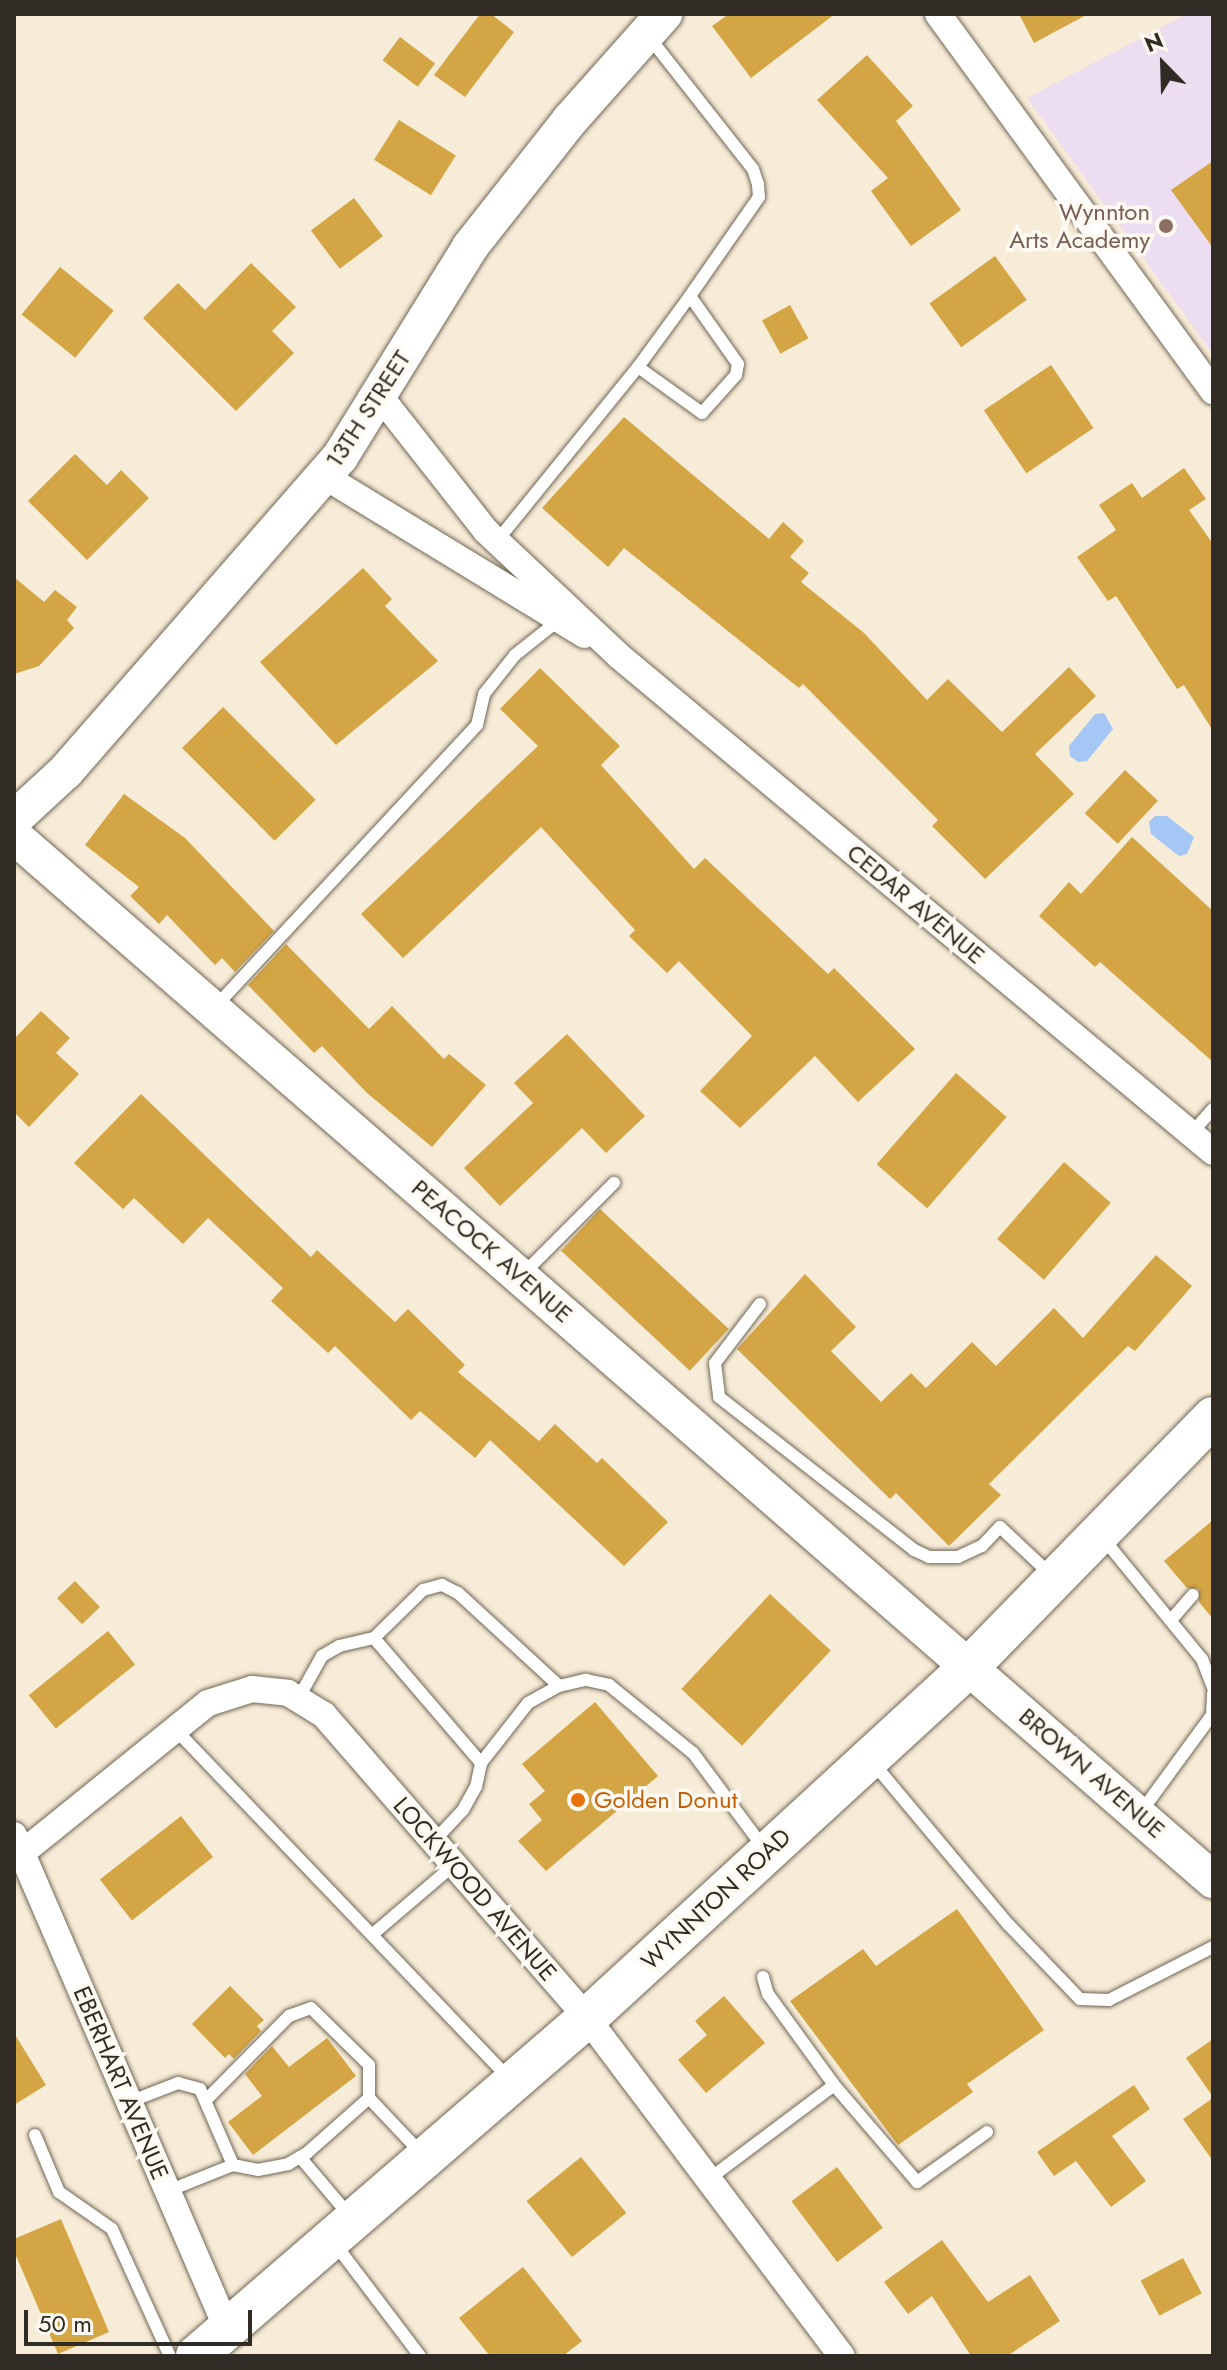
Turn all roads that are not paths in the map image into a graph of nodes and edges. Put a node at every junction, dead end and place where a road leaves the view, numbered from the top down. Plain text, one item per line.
1 (938, 14) edge
2 (655, 24) edge
3 (690, 296) junction
4 (638, 367) junction
5 (1213, 391) edge
6 (379, 395) junction
7 (324, 476) junction
8 (497, 541) junction
9 (559, 620) junction
10 (619, 656) junction
11 (14, 819) edge
12 (14, 836) edge
13 (212, 1010) junction
14 (1213, 1109) edge
15 (1191, 1134) junction
16 (1213, 1152) edge
17 (614, 1183) dead end
18 (521, 1276) junction
19 (760, 1304) dead end
20 (1204, 1432) edge
21 (1099, 1533) junction
22 (1055, 1579) junction
23 (1193, 1595) dead end
24 (1171, 1620) junction
25 (374, 1638) junction
26 (970, 1666) junction
27 (559, 1686) junction
28 (1213, 1690) edge
29 (298, 1699) junction
30 (174, 1727) junction
31 (869, 1759) junction
32 (481, 1763) junction
33 (1139, 1814) junction
34 (435, 1840) junction
35 (18, 1844) edge
36 (767, 1852) junction
37 (456, 1863) junction
38 (1213, 1880) edge
39 (373, 1934) junction
40 (1213, 1947) edge
41 (763, 1977) dead end
42 (587, 2018) junction
43 (513, 2082) junction
44 (834, 2085) junction
45 (369, 2098) junction
46 (207, 2099) junction
47 (129, 2102) junction
48 (987, 2132) dead end
49 (35, 2135) dead end
50 (300, 2157) junction
51 (426, 2158) junction
52 (233, 2165) junction
53 (709, 2179) junction
54 (168, 2191) junction
55 (343, 2230) junction
56 (228, 2331) junction
57 (170, 2356) edge
58 (196, 2356) edge
59 (420, 2356) edge
60 (842, 2356) edge

1 - 5 street
2 - 3 lane
2 - 6 street, 13TH STREET
3 - 4 lane
3 - 4 lane
4 - 8 lane
6 - 7 street, 13TH STREET
6 - 8 street
7 - 9 street
7 - 11 street, 13TH STREET
8 - 10 street
9 - 10 street
9 - 13 lane
10 - 15 street, CEDAR AVENUE
12 - 13 street, PEACOCK AVENUE
13 - 18 street, PEACOCK AVENUE
14 - 15 lane
15 - 16 street, CEDAR AVENUE
17 - 18 lane
18 - 26 street, PEACOCK AVENUE
19 - 22 lane
20 - 21 main road, WYNNTON ROAD
21 - 22 main road, WYNNTON ROAD
21 - 24 lane
22 - 26 main road, WYNNTON ROAD
23 - 24 lane
24 - 28 lane
25 - 27 lane
25 - 29 lane
25 - 32 lane
26 - 31 main road, WYNNTON ROAD
26 - 33 street, BROWN AVENUE
27 - 32 lane
27 - 36 lane
28 - 33 lane
29 - 30 street, LOCKWOOD AVENUE
29 - 34 street, LOCKWOOD AVENUE
30 - 35 street, LOCKWOOD AVENUE
30 - 39 lane
31 - 36 main road, WYNNTON ROAD
31 - 40 lane
32 - 34 lane
33 - 38 street, BROWN AVENUE
34 - 37 street, LOCKWOOD AVENUE
35 - 47 street, EBERHART AVENUE
36 - 42 main road, WYNNTON ROAD
37 - 39 lane
37 - 42 street, LOCKWOOD AVENUE
39 - 43 lane
41 - 44 lane
42 - 43 main road, WYNNTON ROAD
42 - 53 street, LOCKWOOD AVENUE
43 - 51 main road, WYNNTON ROAD
44 - 48 lane
44 - 53 lane
45 - 46 lane
45 - 50 lane
45 - 51 lane
46 - 47 lane
46 - 52 lane
47 - 54 street, EBERHART AVENUE
49 - 57 lane
50 - 52 lane
50 - 55 lane
51 - 55 main road, WYNNTON ROAD
52 - 54 lane
53 - 60 street, LOCKWOOD AVENUE
54 - 56 street, EBERHART AVENUE
55 - 56 main road, WYNNTON ROAD
55 - 59 lane
56 - 58 main road, WYNNTON ROAD

